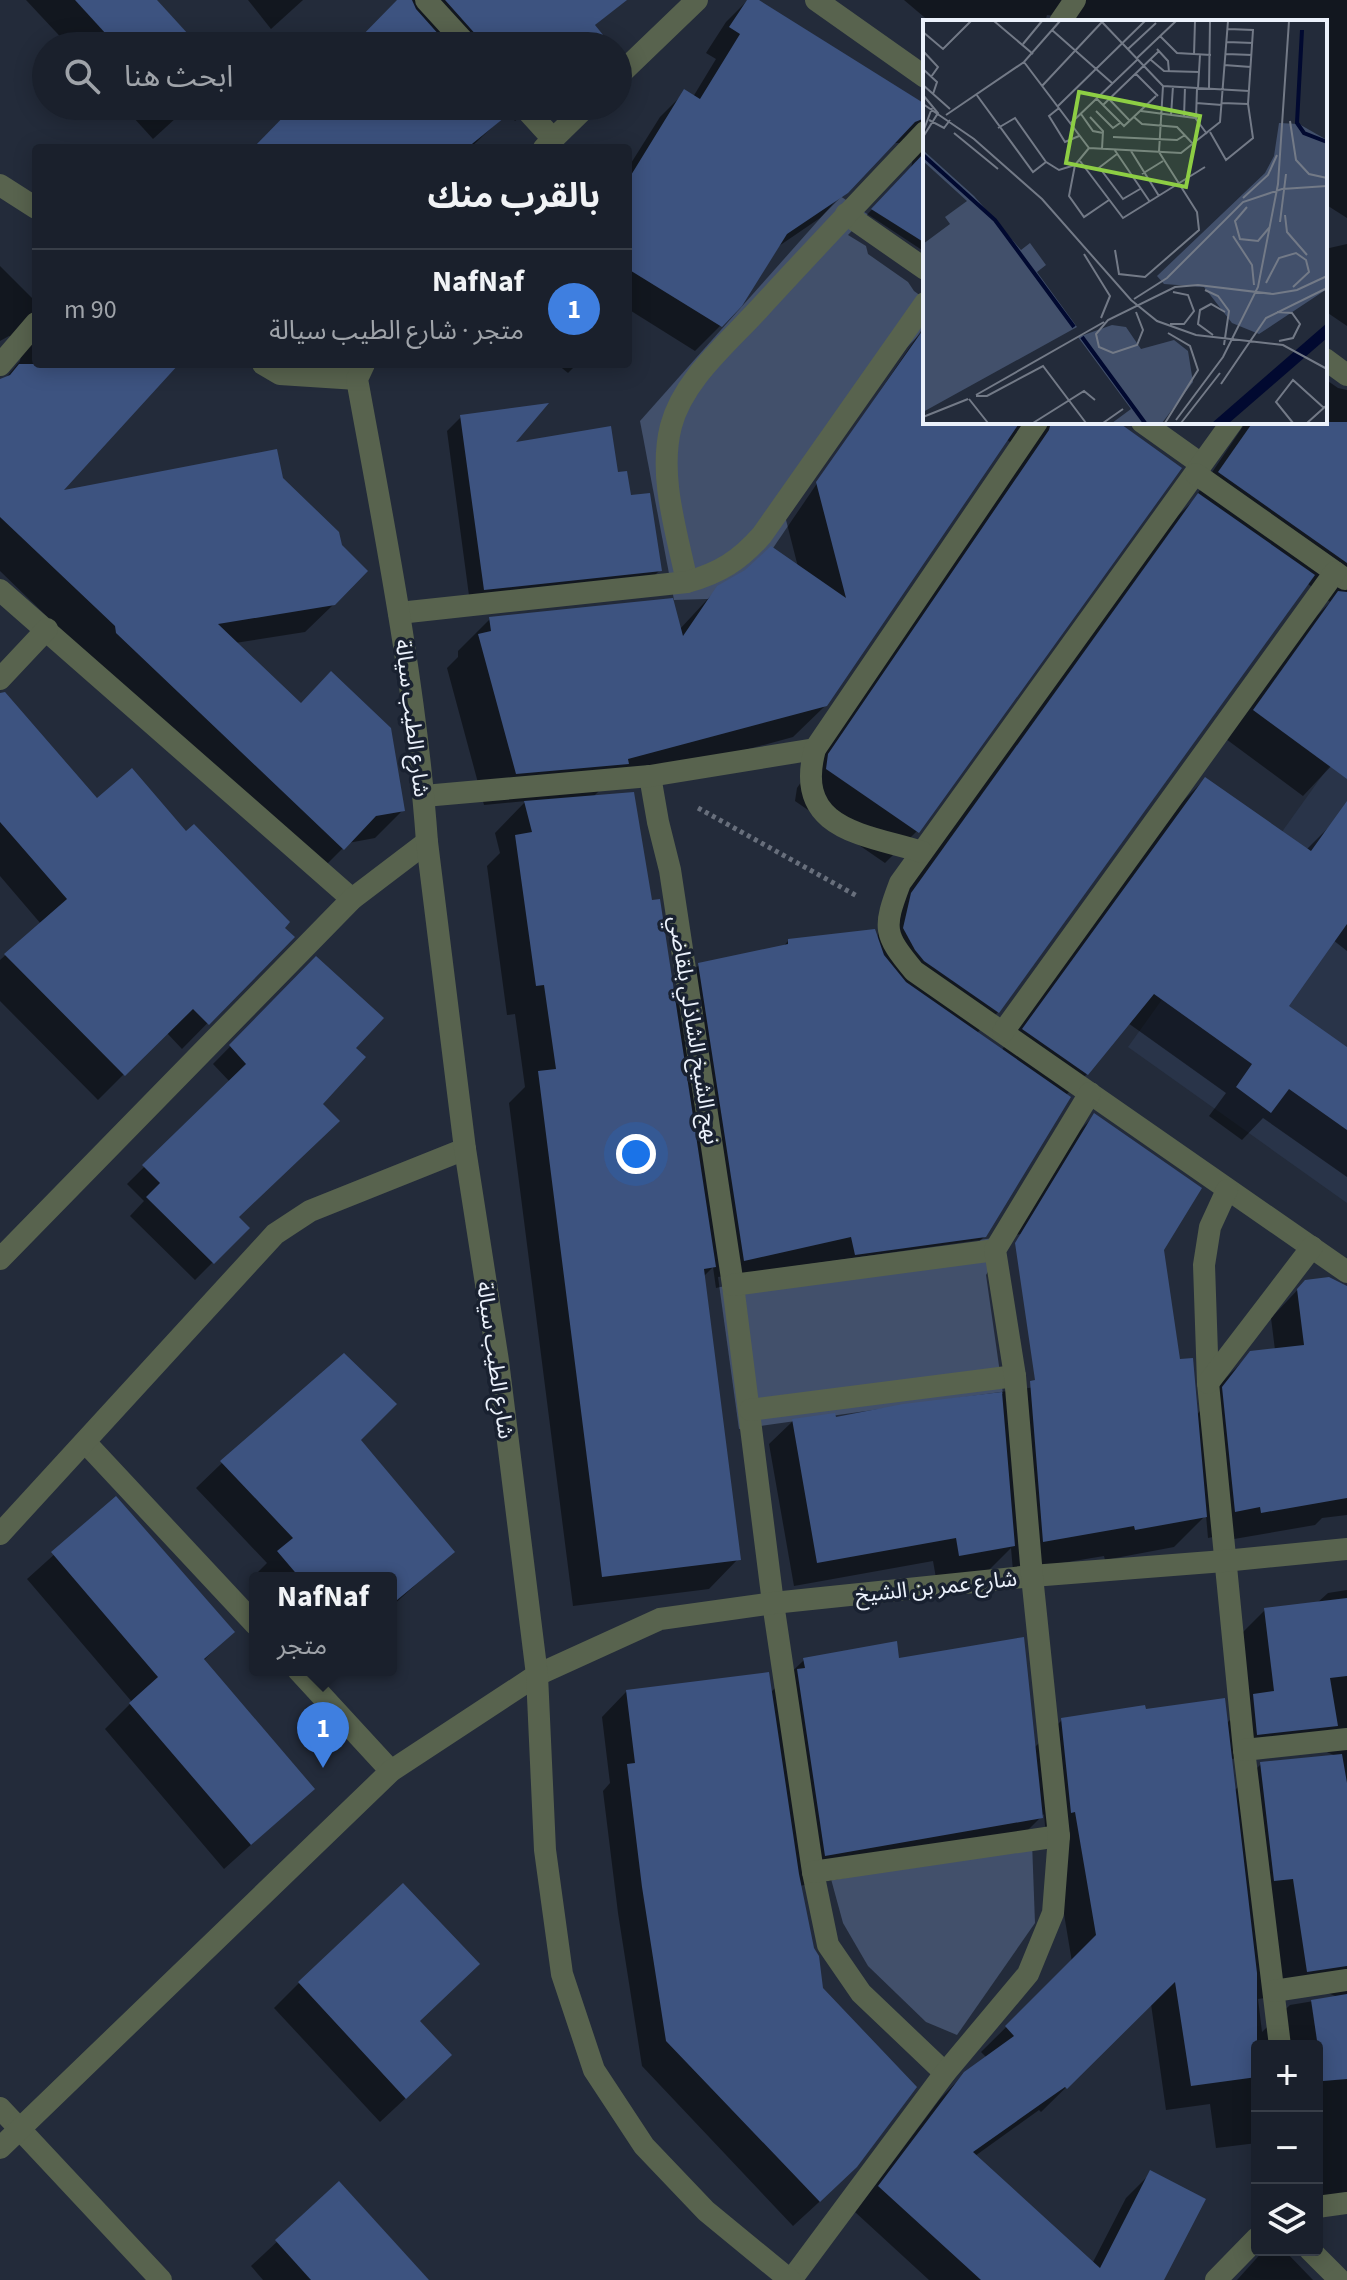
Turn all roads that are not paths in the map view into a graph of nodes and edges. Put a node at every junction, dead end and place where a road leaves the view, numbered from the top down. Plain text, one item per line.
1 (426, 0) edge
2 (697, 0) edge
3 (816, 0) edge
4 (1075, 0) edge
5 (1061, 20) edge
6 (455, 32) edge
7 (632, 63) edge
8 (923, 76) edge
9 (532, 120) edge
10 (572, 120) edge
11 (923, 134) edge
12 (548, 143) edge
13 (0, 185) edge
14 (32, 205) edge
15 (846, 214) junction
16 (923, 268) edge
17 (923, 306) edge
18 (32, 328) edge
19 (1327, 360) edge
20 (0, 365) edge
21 (270, 368) edge
22 (361, 372) edge
23 (1347, 375) edge
24 (1036, 424) edge
25 (1144, 424) edge
26 (1231, 424) edge
27 (1198, 469) junction
28 (1341, 576) edge
29 (687, 582) junction
30 (0, 590) edge
31 (399, 613) junction
32 (47, 629) junction
33 (0, 679) edge
34 (815, 749) junction
35 (650, 776) junction
36 (424, 796) junction
37 (427, 842) junction
38 (922, 852) junction
39 (352, 899) junction
40 (1003, 1032) junction
41 (1090, 1093) junction
42 (465, 1149) junction
43 (1227, 1190) junction
44 (1312, 1247) junction
45 (995, 1250) junction
46 (0, 1259) edge
47 (1347, 1272) edge
48 (733, 1285) junction
49 (1015, 1376) junction
50 (1208, 1383) junction
51 (750, 1410) junction
52 (85, 1442) junction
53 (0, 1534) edge
54 (1347, 1549) edge
55 (1224, 1561) junction
56 (1032, 1576) junction
57 (773, 1603) junction
58 (249, 1618) edge
59 (537, 1675) junction
60 (304, 1676) edge
61 (1347, 1739) edge
62 (1244, 1750) junction
63 (391, 1771) junction
64 (1059, 1836) junction
65 (813, 1872) junction
66 (1347, 1980) edge
67 (1274, 1991) junction
68 (1279, 2040) edge
69 (945, 2073) junction
70 (0, 2108) edge
71 (19, 2128) junction
72 (0, 2148) edge
73 (1347, 2203) edge
74 (1323, 2206) edge
75 (1251, 2244) edge
76 (1316, 2256) edge
77 (161, 2280) edge
78 (790, 2280) edge
79 (1216, 2280) edge
80 (1340, 2280) edge

1 - 6 street
2 - 7 street
3 - 8 street
4 - 5 street
9 - 12 street
10 - 12 street
11 - 15 street
13 - 14 street
15 - 16 street
15 - 29 street
17 - 29 street
18 - 20 street
19 - 23 street
21 - 22 street
22 - 31 street, شارع الطيب سيالة
24 - 34 street
25 - 27 street
26 - 27 street
27 - 28 street
27 - 38 street
28 - 40 street
29 - 31 street
30 - 32 street
31 - 36 street, شارع الطيب سيالة
32 - 33 street
32 - 39 street
34 - 35 street
34 - 38 street
35 - 36 street
35 - 48 street, نهج الشيخ الشاذلي بلقاضي
36 - 37 street, شارع الطيب سيالة
37 - 39 street
37 - 42 street, شارع الطيب سيالة
38 - 40 street
39 - 46 street
40 - 41 street
41 - 43 street
41 - 45 street
42 - 52 street
42 - 59 street, شارع الطيب سيالة
43 - 44 street
43 - 50 street
44 - 47 street
44 - 50 street
45 - 48 street
45 - 49 street
48 - 51 street, نهج الشيخ الشاذلي بلقاضي
49 - 51 street
49 - 56 street
50 - 55 street
51 - 57 street, نهج الشيخ الشاذلي بلقاضي
52 - 53 street
52 - 58 street
54 - 55 street, شارع عمر بن الشيخ
55 - 56 street, شارع عمر بن الشيخ
55 - 62 street
56 - 57 street, شارع عمر بن الشيخ
56 - 64 street
57 - 59 street, شارع عمر بن الشيخ
57 - 65 street, نهج الشيخ الشاذلي بلقاضي
59 - 63 street, شارع عمر بن الشيخ
59 - 78 street, شارع الطيب سيالة
60 - 63 street
61 - 62 street
62 - 67 street
63 - 71 street, شارع عمر بن الشيخ
64 - 65 street
64 - 69 street
65 - 69 street, نهج الشيخ الشاذلي بلقاضي
66 - 67 street
67 - 68 street
69 - 78 street
70 - 71 street
71 - 72 street, شارع عمر بن الشيخ
71 - 77 street
73 - 74 street
75 - 79 street
76 - 80 street

